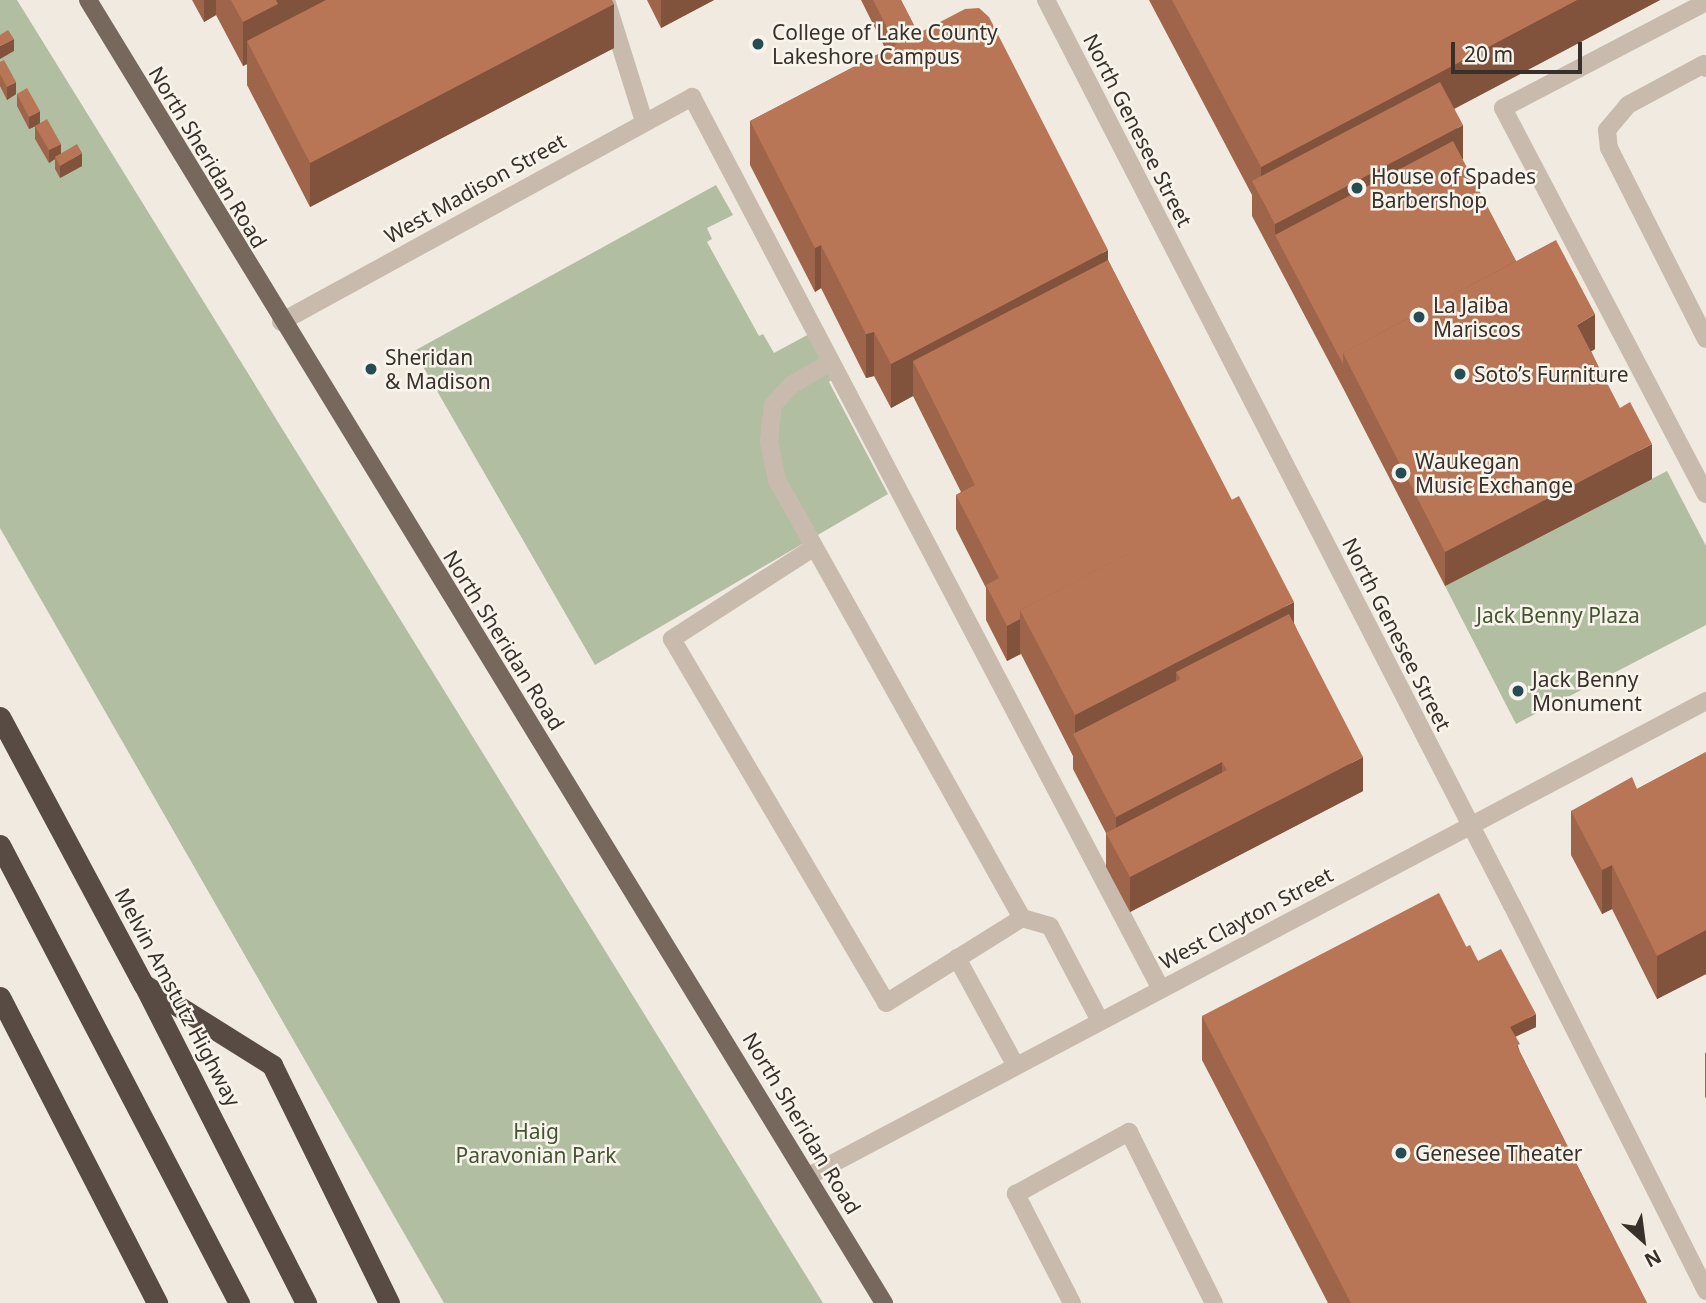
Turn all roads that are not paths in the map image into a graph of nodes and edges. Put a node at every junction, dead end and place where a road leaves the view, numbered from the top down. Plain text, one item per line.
1 (88, 0) edge
2 (606, 0) edge
3 (1046, 0) edge
4 (1706, 2) edge
5 (1706, 68) edge
6 (644, 121) junction
7 (281, 322) junction
8 (1706, 339) edge
9 (831, 362) junction
10 (1706, 494) edge
11 (813, 548) junction
12 (1706, 701) edge
13 (0, 717) edge
14 (1470, 825) junction
15 (0, 845) edge
16 (1022, 918) junction
17 (957, 958) junction
18 (144, 985) junction
19 (1161, 989) junction
20 (0, 997) edge
21 (1100, 1021) junction
22 (1016, 1066) junction
23 (809, 1176) junction
24 (1706, 1291) edge
25 (158, 1303) edge
26 (239, 1303) edge
27 (306, 1303) edge
28 (389, 1303) edge
29 (884, 1303) edge
30 (1072, 1303) edge
31 (1214, 1303) edge

1 - 7 main road, North Sheridan Road
2 - 6 street
3 - 14 street, North Genesee Street
4 - 10 street
5 - 8 street
6 - 7 street, West Madison Street
6 - 9 street, West Madison Street
7 - 23 main road, North Sheridan Road
9 - 11 street
9 - 19 street
11 - 16 street
11 - 17 street
12 - 14 street, West Clayton Street
13 - 18 highway, Melvin Amstutz Highway
14 - 19 street, West Clayton Street
14 - 24 street, North Genesee Street
15 - 26 highway
16 - 17 street
16 - 21 street
17 - 22 street
18 - 27 highway, Melvin Amstutz Highway
18 - 28 highway
19 - 21 street, West Clayton Street
20 - 25 highway
21 - 22 street, West Clayton Street
22 - 23 street, West Clayton Street
23 - 29 main road, North Sheridan Road
30 - 31 street

